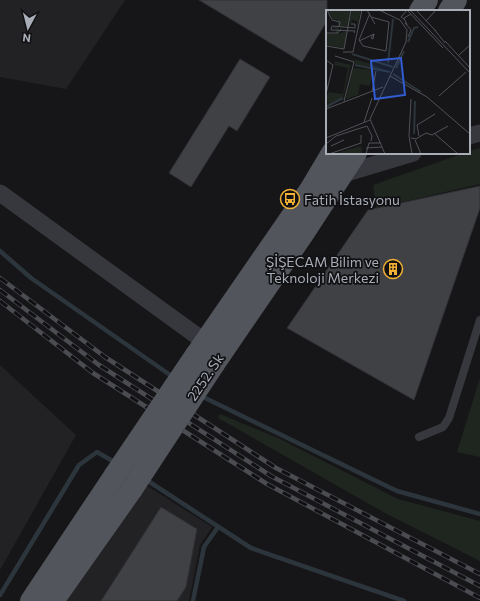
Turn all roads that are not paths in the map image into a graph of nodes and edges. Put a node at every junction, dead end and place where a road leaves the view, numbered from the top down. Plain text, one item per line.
1 (427, 0) edge
2 (456, 0) edge
3 (421, 10) edge
4 (450, 10) edge
5 (480, 133) edge
6 (470, 136) edge
7 (331, 154) edge
8 (355, 154) edge
9 (410, 154) edge
10 (343, 174) junction
11 (0, 193) edge
12 (480, 320) edge
13 (209, 353) junction
14 (419, 438) dead end
15 (31, 601) edge
16 (53, 601) edge

1 - 3 main road
2 - 4 main road
5 - 6 street
7 - 13 main road, 2252. Sk
8 - 10 main road, 2252. Sk
9 - 10 street
10 - 13 main road, 2252. Sk
11 - 13 street
12 - 14 lane
13 - 15 main road, 2252. Sk, bridge
13 - 16 main road, 2252. Sk, bridge

